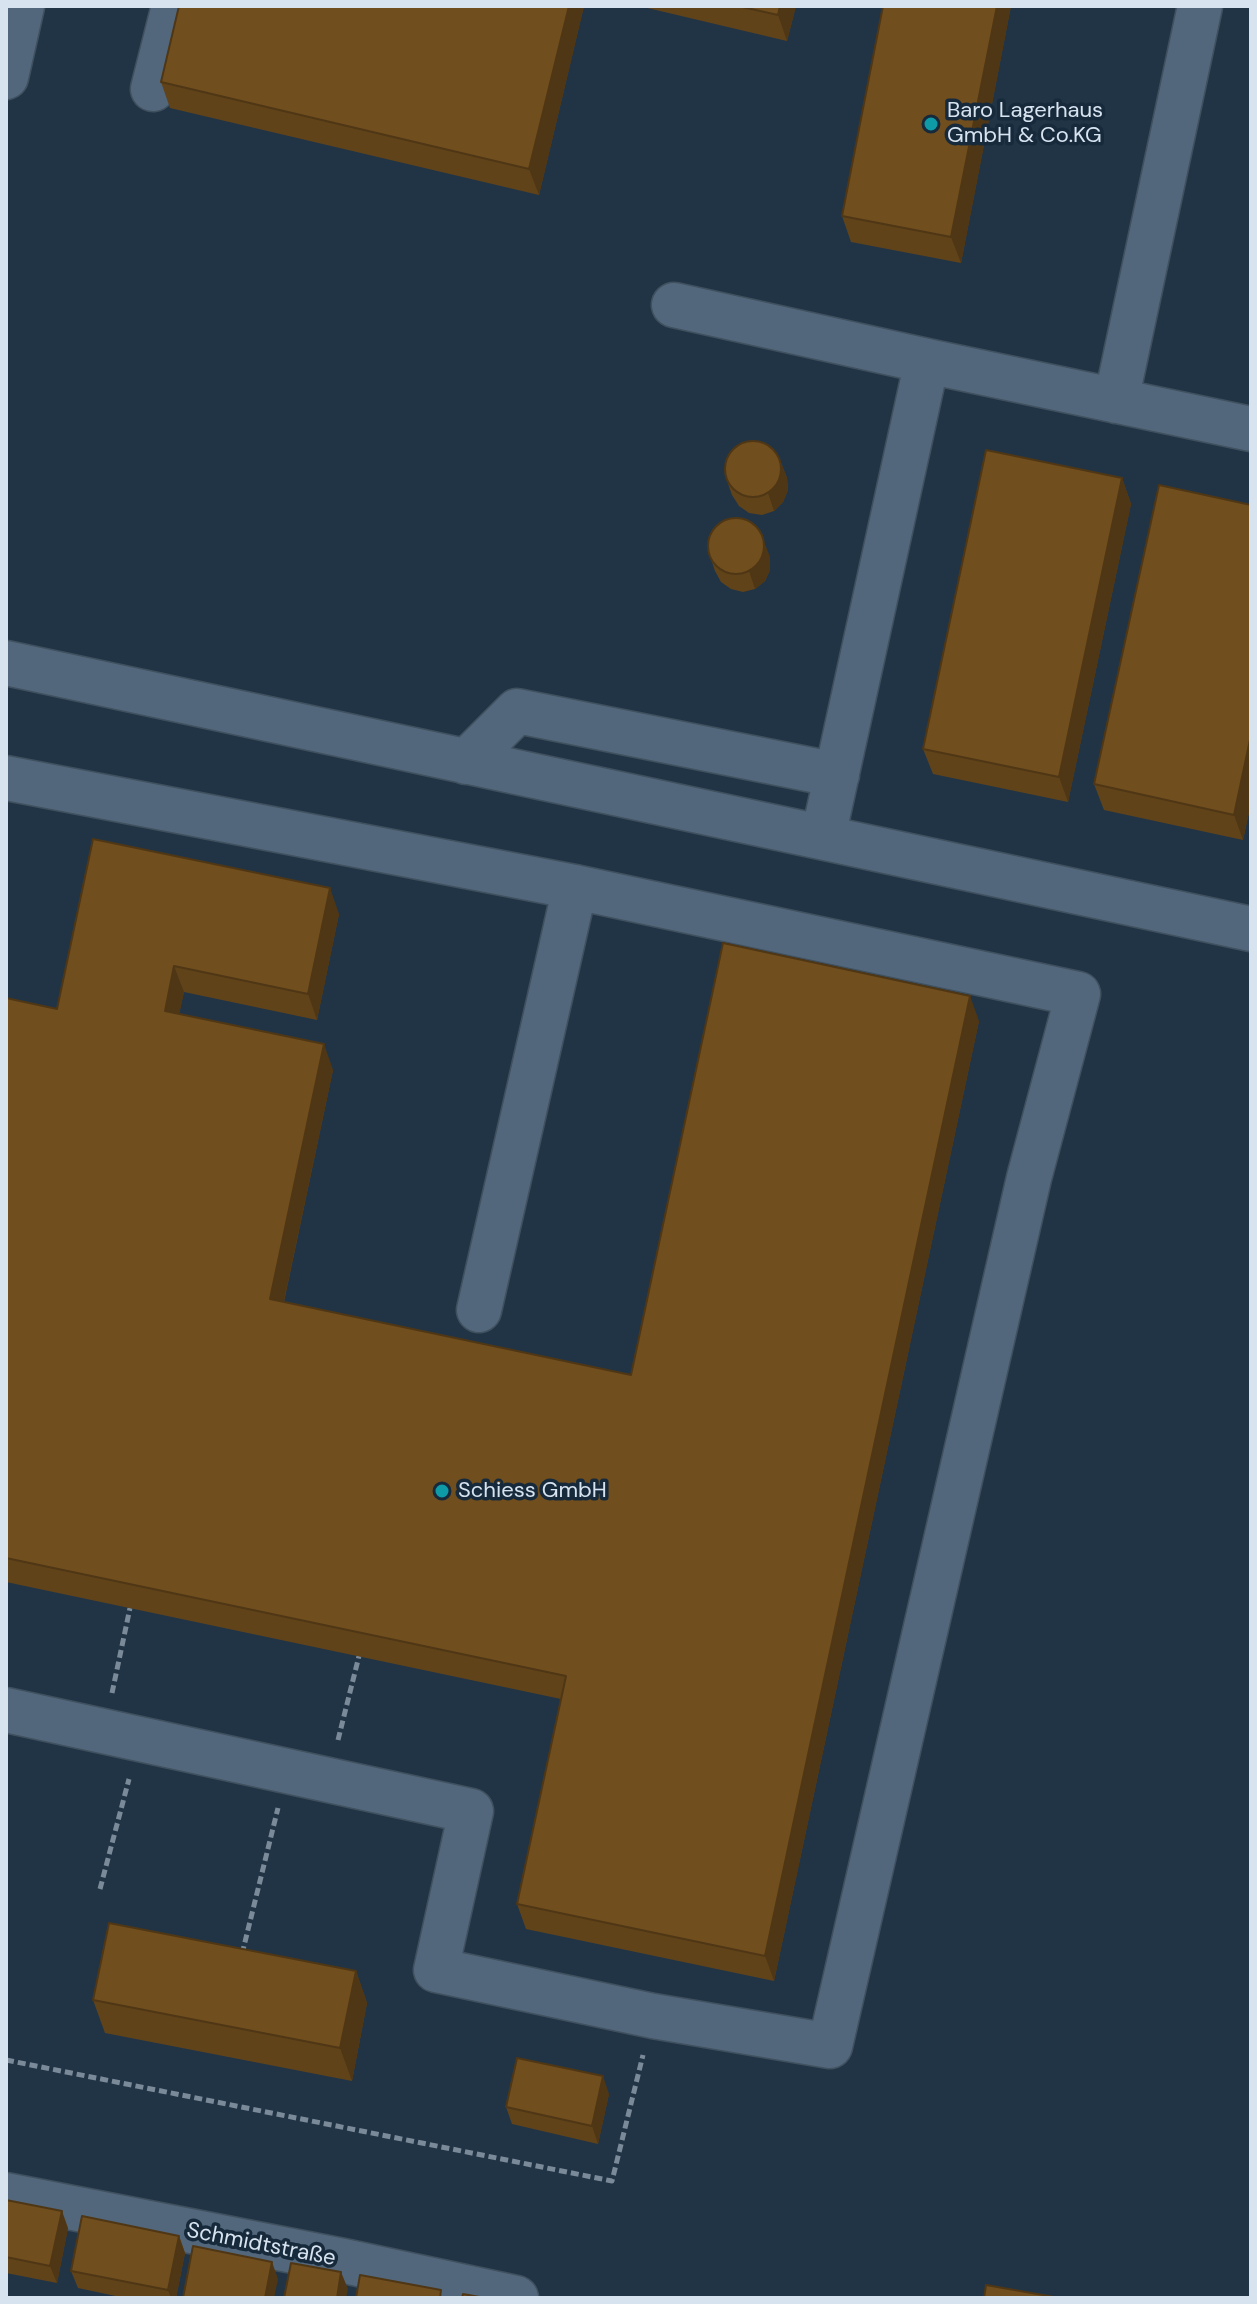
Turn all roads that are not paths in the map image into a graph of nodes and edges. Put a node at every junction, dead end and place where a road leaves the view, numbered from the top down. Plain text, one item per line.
1 (22, 6) edge
2 (174, 6) edge
3 (1200, 6) edge
4 (6, 77) edge
5 (153, 89) dead end
6 (674, 305) dead end
7 (927, 361) junction
8 (1116, 401) junction
9 (1251, 429) edge
10 (6, 663) edge
11 (466, 762) junction
12 (837, 775) junction
13 (6, 778) edge
14 (823, 837) junction
15 (575, 887) junction
16 (1251, 929) edge
17 (479, 1310) dead end
18 (6, 1710) edge
19 (6, 2195) edge
20 (516, 2298) edge

1 - 4 street
2 - 5 street
3 - 8 street
6 - 7 street
7 - 8 street
7 - 12 street
8 - 9 street
10 - 11 street
11 - 12 street
11 - 14 street
12 - 14 street
13 - 15 street
14 - 16 street
15 - 17 street
15 - 18 street
19 - 20 street, Schmidtstraße

